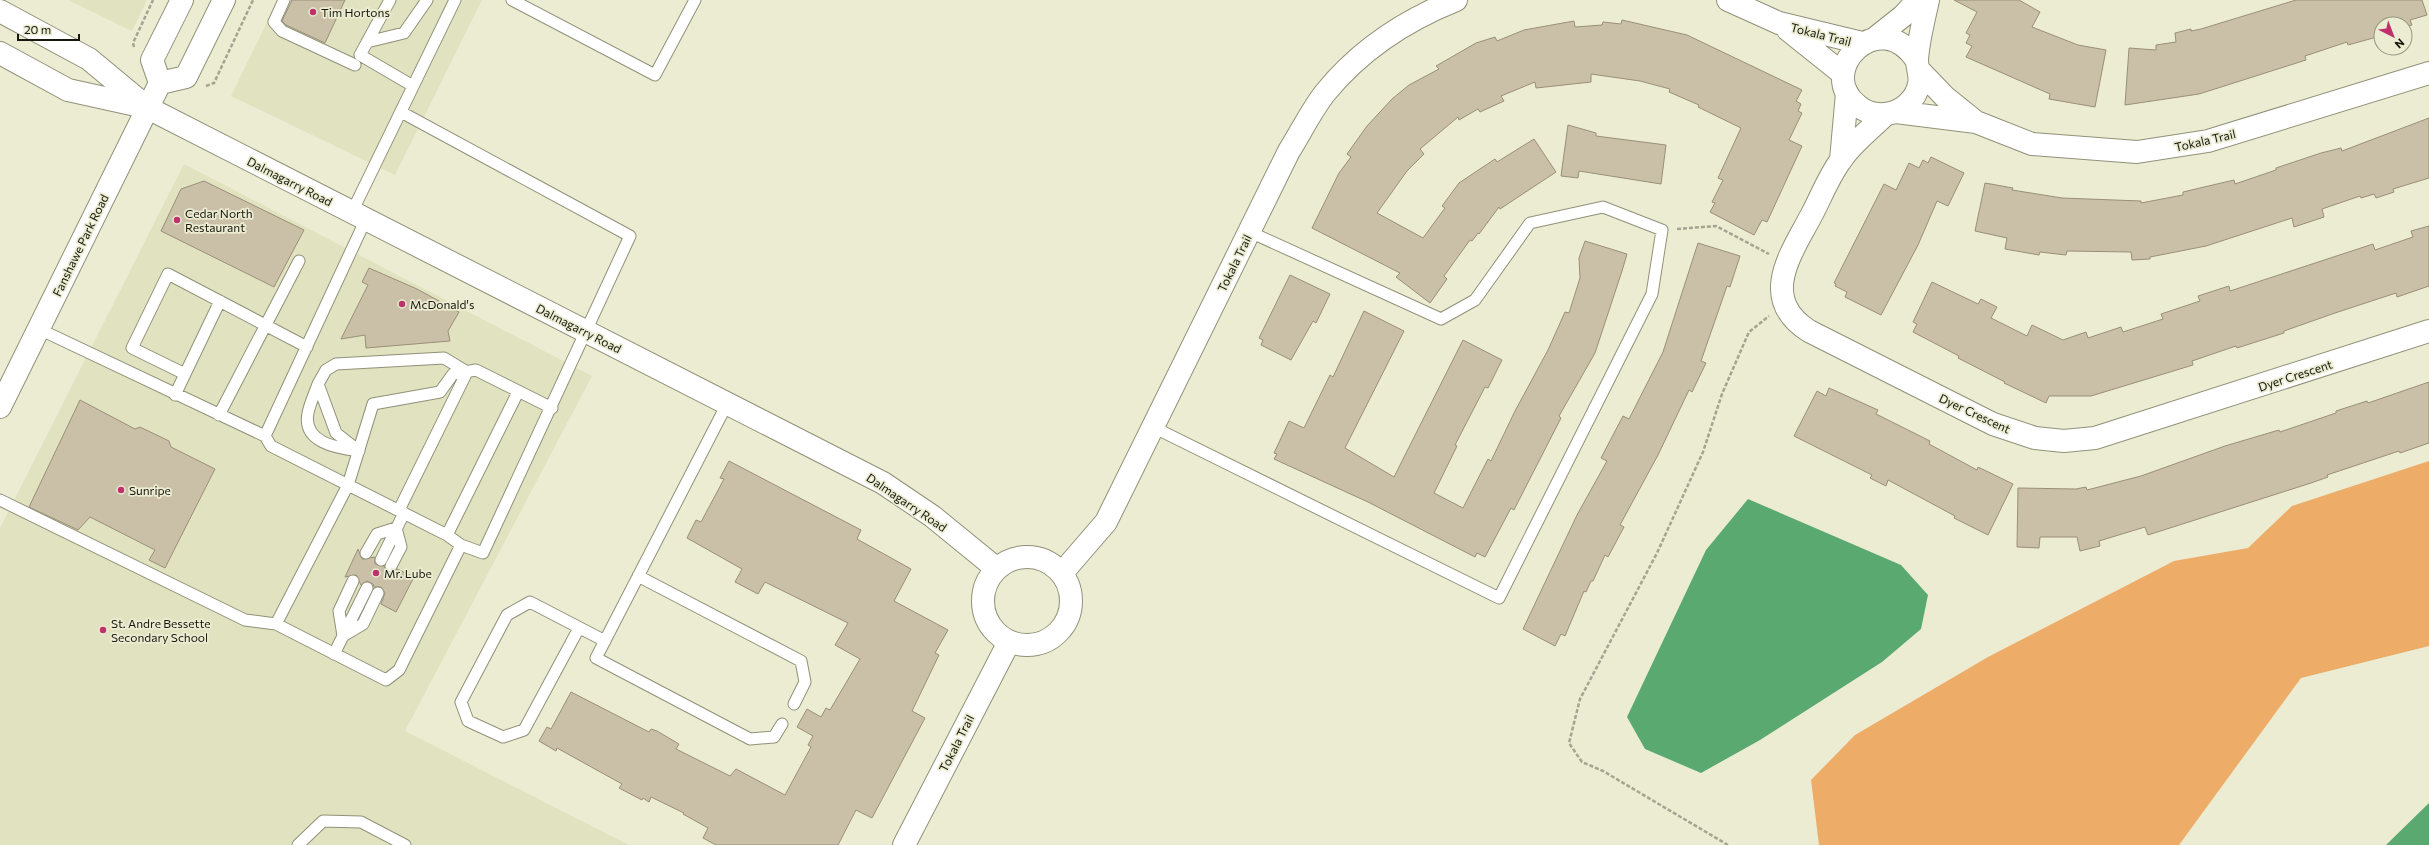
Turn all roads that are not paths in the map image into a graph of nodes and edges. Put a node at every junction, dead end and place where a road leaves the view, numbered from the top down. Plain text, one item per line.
1 (182, 0) edge
2 (224, 0) edge
3 (284, 0) edge
4 (390, 0) edge
5 (427, 0) edge
6 (456, 0) edge
7 (512, 0) edge
8 (695, 0) edge
9 (1456, 0) edge
10 (1728, 0) edge
11 (1918, 0) edge
12 (1928, 0) edge
13 (0, 10) edge
14 (1779, 23) junction
15 (1868, 41) junction
16 (367, 42) junction
17 (0, 53) edge
18 (355, 65) dead end
19 (1918, 66) junction
20 (2429, 73) edge
21 (160, 82) junction
22 (1845, 84) junction
23 (413, 86) junction
24 (148, 108) junction
25 (401, 112) junction
26 (1891, 113) junction
27 (1976, 122) junction
28 (1841, 160) junction
29 (359, 216) junction
30 (1250, 232) junction
31 (299, 261) dead end
32 (220, 301) junction
33 (266, 326) junction
34 (39, 329) junction
35 (2429, 331) edge
36 (587, 332) junction
37 (307, 347) junction
38 (467, 372) junction
39 (185, 374) junction
40 (318, 384) junction
41 (518, 392) junction
42 (175, 395) junction
43 (727, 404) junction
44 (0, 407) edge
45 (552, 408) junction
46 (219, 415) junction
47 (1154, 427) junction
48 (265, 436) junction
49 (359, 451) junction
50 (348, 485) junction
51 (0, 500) edge
52 (401, 512) junction
53 (396, 528) junction
54 (447, 535) junction
55 (462, 545) junction
56 (366, 553) dead end
57 (386, 563) dead end
58 (996, 569) junction
59 (1062, 573) junction
60 (638, 576) junction
61 (353, 581) dead end
62 (367, 588) dead end
63 (378, 593) dead end
64 (276, 624) junction
65 (579, 628) junction
66 (343, 636) junction
67 (605, 641) junction
68 (1009, 642) junction
69 (334, 654) junction
70 (794, 704) dead end
71 (782, 724) dead end
72 (298, 845) edge
73 (405, 845) edge
74 (904, 845) edge

1 - 21 street
2 - 21 street
3 - 18 lane
4 - 16 lane
5 - 16 lane
6 - 23 lane
7 - 8 lane
9 - 30 street, Tokala Trail
10 - 14 street, Tokala Trail
11 - 15 street
12 - 19 street
13 - 24 street, Dalmagarry Road
14 - 15 street, Tokala Trail
14 - 22 street, Tokala Trail
15 - 19 street
15 - 22 street
16 - 23 lane
17 - 24 street, Dalmagarry Road
19 - 26 street
19 - 27 street, Tokala Trail
20 - 27 street, Tokala Trail
21 - 24 street, Fanshawe Park Road
22 - 26 street
22 - 28 street, Dyer Crescent
23 - 25 lane
24 - 29 street, Dalmagarry Road
24 - 34 street, Fanshawe Park Road
25 - 29 lane
25 - 36 lane
26 - 27 street, Tokala Trail
26 - 28 street, Dyer Crescent
28 - 35 street, Dyer Crescent
29 - 36 street, Dalmagarry Road
29 - 37 lane
30 - 47 street, Tokala Trail
30 - 47 lane
31 - 33 lane
32 - 33 lane
32 - 39 lane
32 - 39 lane
33 - 37 lane
33 - 46 lane
34 - 42 lane
34 - 44 street, Fanshawe Park Road
36 - 43 street, Dalmagarry Road
36 - 45 lane
37 - 48 lane
38 - 40 lane
38 - 41 lane
38 - 49 lane
38 - 52 lane
39 - 42 lane
40 - 49 lane
40 - 49 lane
41 - 45 lane
41 - 54 lane
42 - 46 lane
43 - 58 street, Dalmagarry Road
43 - 60 lane
45 - 55 lane
46 - 48 lane
47 - 59 street, Tokala Trail
48 - 50 lane
49 - 50 lane
50 - 52 lane
50 - 64 lane
51 - 64 lane
52 - 53 lane
52 - 54 lane
53 - 56 lane
53 - 57 lane
54 - 55 lane
55 - 69 lane
58 - 59 street
58 - 68 street
59 - 68 street
60 - 67 lane
60 - 70 lane
61 - 66 lane
62 - 66 lane
63 - 66 lane
64 - 69 lane
65 - 65 lane
65 - 67 lane
66 - 69 lane
67 - 71 lane
68 - 74 street, Tokala Trail
72 - 73 lane

